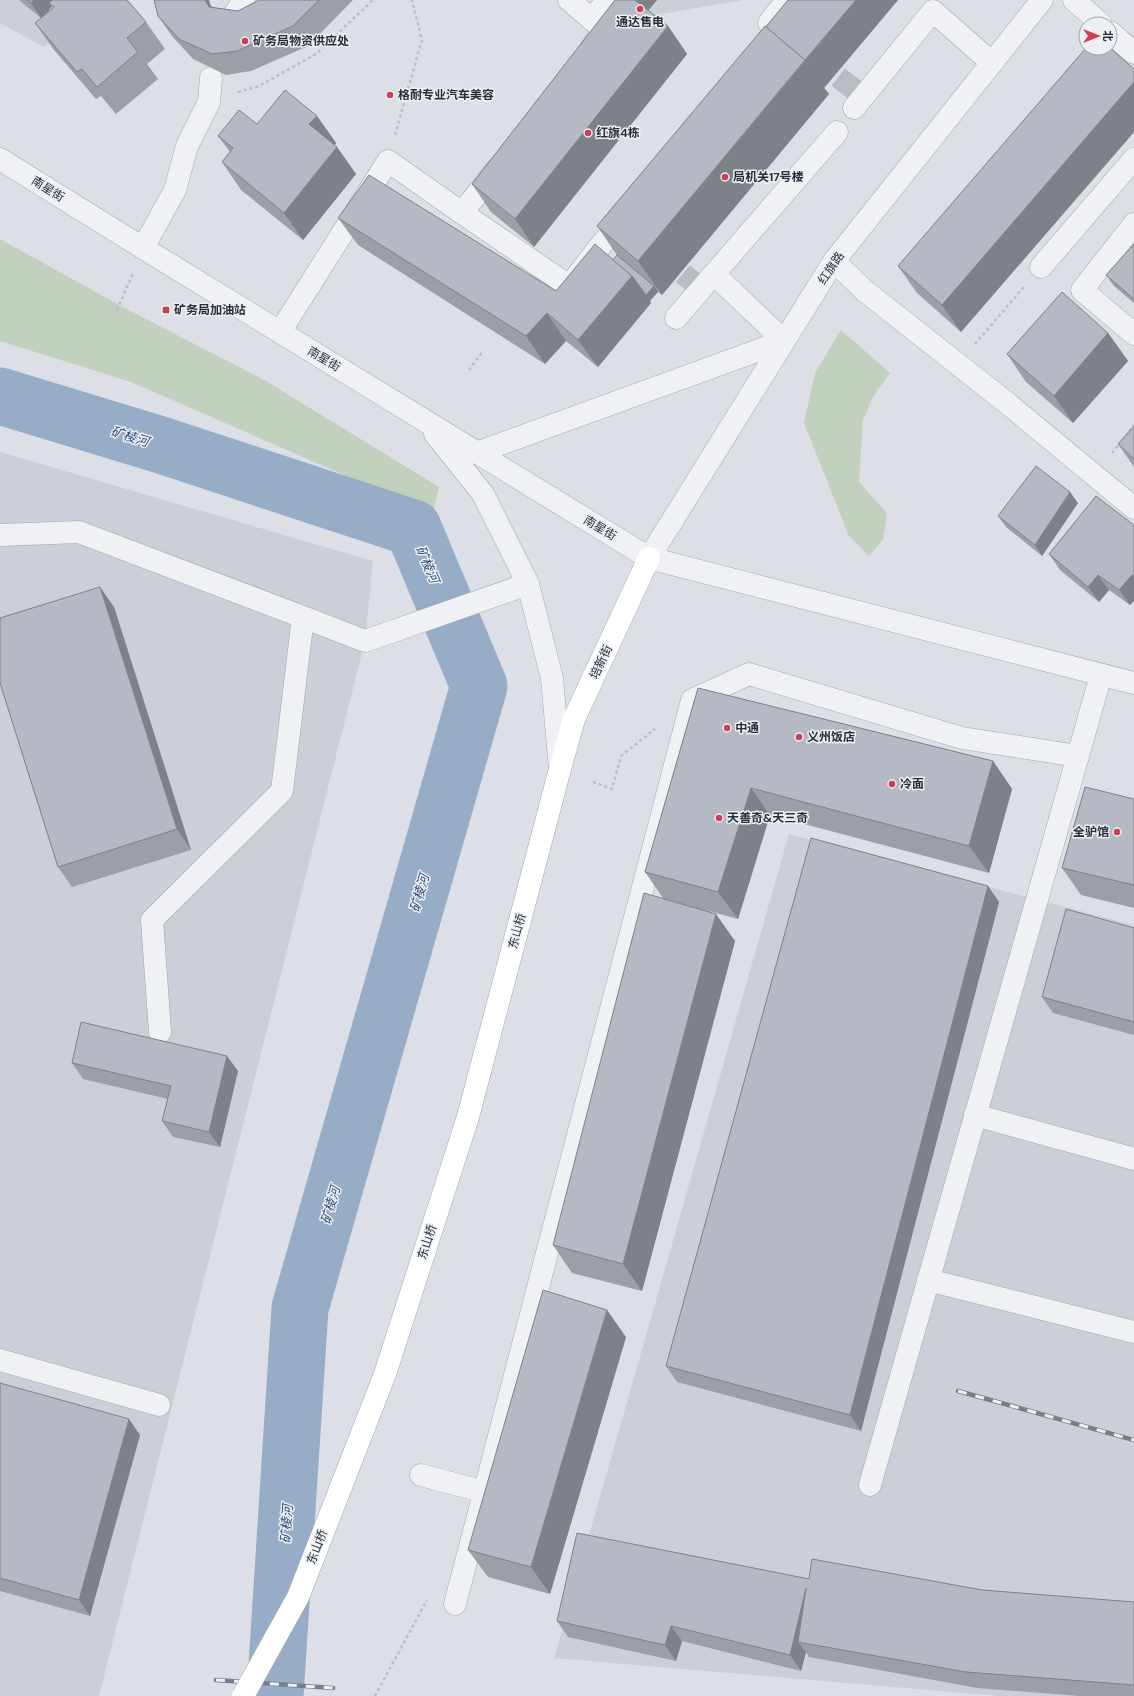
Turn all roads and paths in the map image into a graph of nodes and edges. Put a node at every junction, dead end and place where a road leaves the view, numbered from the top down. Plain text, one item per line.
1 (244, 0) edge
2 (373, 0) edge
3 (412, 0) edge
4 (569, 0) edge
5 (608, 0) edge
6 (787, 0) edge
7 (1042, 0) edge
8 (1074, 0) edge
9 (1092, 16) edge
10 (591, 19) junction
11 (230, 21) edge
12 (769, 23) edge
13 (1118, 39) edge
14 (1134, 53) edge
15 (581, 60) edge
16 (992, 63) junction
17 (211, 78) edge
18 (209, 102) junction
19 (854, 108) dead end
20 (837, 132) dead end
21 (509, 152) edge
22 (1134, 158) edge
23 (0, 159) edge
24 (388, 161) junction
25 (636, 201) edge
26 (462, 213) junction
27 (1134, 224) edge
28 (143, 248) junction
29 (834, 261) junction
30 (1041, 267) dead end
31 (714, 274) junction
32 (1013, 299) dead end
33 (117, 310) dead end
34 (676, 318) dead end
35 (280, 332) junction
36 (1134, 334) edge
37 (784, 340) junction
38 (483, 351) dead end
39 (958, 364) junction
40 (469, 370) dead end
41 (423, 419) junction
42 (1134, 425) edge
43 (476, 453) junction
44 (1108, 458) dead end
45 (1134, 508) edge
46 (0, 535) edge
47 (649, 558) junction
48 (528, 584) junction
49 (303, 617) junction
50 (1101, 675) junction
51 (1134, 683) edge
52 (621, 756) dead end
53 (1078, 756) junction
54 (560, 769) junction
55 (593, 782) dead end
56 (160, 1032) dead end
57 (975, 1115) junction
58 (1134, 1159) edge
59 (928, 1280) junction
60 (1134, 1332) edge
61 (0, 1360) edge
62 (159, 1405) dead end
63 (421, 1475) dead end
64 (870, 1485) dead end
65 (485, 1492) junction
66 (455, 1604) dead end
67 (243, 1696) edge

1 - 11 street
2 - 18 path
3 - 24 path
4 - 10 street
5 - 10 street
6 - 12 street
7 - 16 street, 红旗路
8 - 9 street
10 - 15 street
13 - 14 street
16 - 19 street
16 - 29 street, 红旗路
17 - 18 street
18 - 28 street
20 - 31 street
21 - 26 street
22 - 30 street
23 - 28 street, 南星街
24 - 26 street
24 - 35 street
25 - 26 street
27 - 36 street
28 - 33 path
28 - 35 street, 南星街
29 - 37 street, 红旗路
29 - 39 street
31 - 34 street
31 - 37 street
32 - 39 path
35 - 41 street, 南星街
37 - 43 street
37 - 47 street, 红旗路
38 - 40 path
39 - 45 street
41 - 43 street, 南星街
41 - 48 street
42 - 44 path
43 - 47 street, 南星街
46 - 49 street
47 - 50 street, 南星街
47 - 54 main road, 培新街
48 - 49 street
48 - 54 street
49 - 56 street
50 - 51 street, 南星街
50 - 53 street
52 - 55 path
53 - 57 street
53 - 65 street
54 - 67 main road, 东山桥, bridge
57 - 58 street
57 - 59 street
59 - 60 street
59 - 64 street
61 - 62 street
63 - 65 street
65 - 66 street

